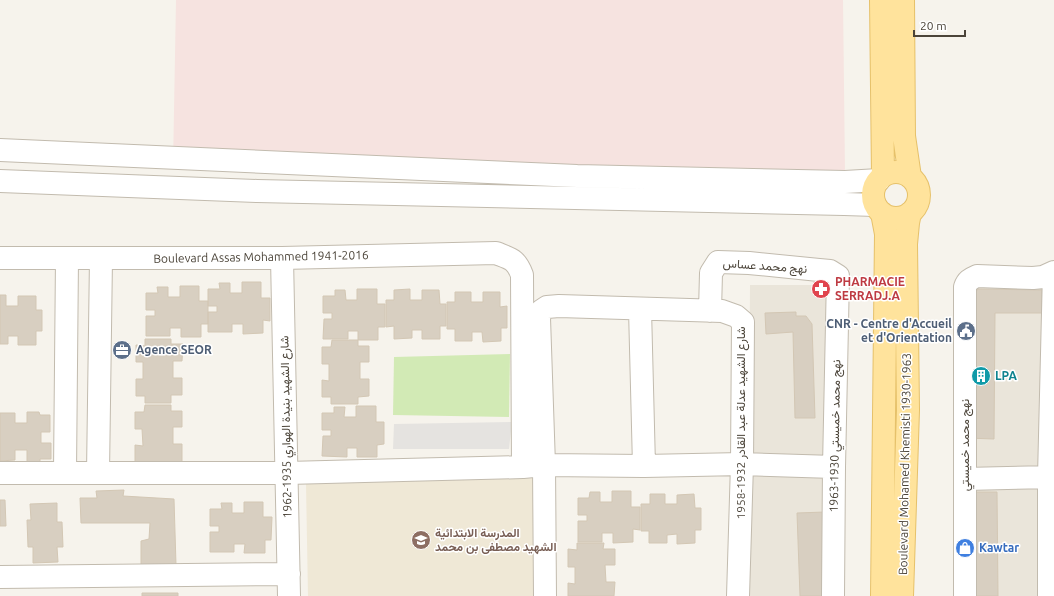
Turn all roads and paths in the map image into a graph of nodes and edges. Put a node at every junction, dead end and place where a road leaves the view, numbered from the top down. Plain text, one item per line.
1 (881, 0) edge
2 (903, 0) edge
3 (0, 150) edge
4 (910, 177) junction
5 (881, 178) junction
6 (0, 181) edge
7 (878, 209) junction
8 (910, 213) junction
9 (0, 258) edge
10 (67, 258) junction
11 (101, 258) junction
12 (282, 258) junction
13 (1054, 272) edge
14 (838, 276) joint
15 (640, 310) junction
16 (710, 311) junction
17 (742, 464) junction
18 (533, 466) junction
19 (644, 466) junction
20 (834, 467) junction
21 (65, 472) junction
22 (0, 473) edge
23 (98, 473) junction
24 (287, 473) junction
25 (1051, 477) edge
26 (965, 479) junction
27 (289, 574) junction
28 (0, 577) edge
29 (289, 596) edge
30 (545, 596) edge
31 (738, 596) edge
32 (833, 596) edge
33 (882, 596) edge
34 (902, 596) edge
35 (965, 596) edge
36 (1049, 596) edge

1 - 5 main road, Boulevard Mohamed Khemisti 1930-1963
2 - 4 main road, Boulevard Mohamed Khemisti 1930-1963
3 - 5 street
4 - 5 main road
4 - 8 main road, Boulevard Mohamed Khemisti 1930-1963
5 - 7 main road, Boulevard Mohamed Khemisti 1930-1963
6 - 7 street
7 - 8 main road
7 - 33 main road, Boulevard Mohamed Khemisti 1930-1963
8 - 34 main road, Boulevard Mohamed Khemisti 1930-1963
9 - 10 street, Boulevard Assas Mohammed 1941-2016
10 - 11 street, Boulevard Assas Mohammed 1941-2016
10 - 21 street
11 - 12 street, Boulevard Assas Mohammed 1941-2016
11 - 23 street
12 - 18 street, Boulevard Assas Mohammed 1941-2016
12 - 24 street, شارع الشهيد بنيدة الهواري 1935-1962
13 - 25 street
13 - 26 street, نهج محمد خميستي
14 - 16 street, نهج محمد عساس
14 - 20 street, نهج محمد خميستي 1930-1963
15 - 16 street, شارع الشهيد عدلة عبد القادر 1932-1958
15 - 18 street, شارع الشهيد عدلة عبد القادر 1932-1958
15 - 19 street
16 - 17 street, شارع الشهيد عدلة عبد القادر 1932-1958
17 - 19 street
17 - 20 street
17 - 31 street, شارع الشهيد عدلة عبد القادر 1932-1958
18 - 19 street
18 - 24 street
18 - 30 street
20 - 32 street, نهج محمد خميستي 1930-1963
21 - 22 street
21 - 23 street
23 - 24 street
24 - 27 street, شارع الشهيد بنيدة الهواري 1935-1962
25 - 26 street
25 - 36 street
26 - 35 street, نهج محمد خميستي
27 - 28 street
27 - 29 street, شارع الشهيد بنيدة الهواري 1935-1962

